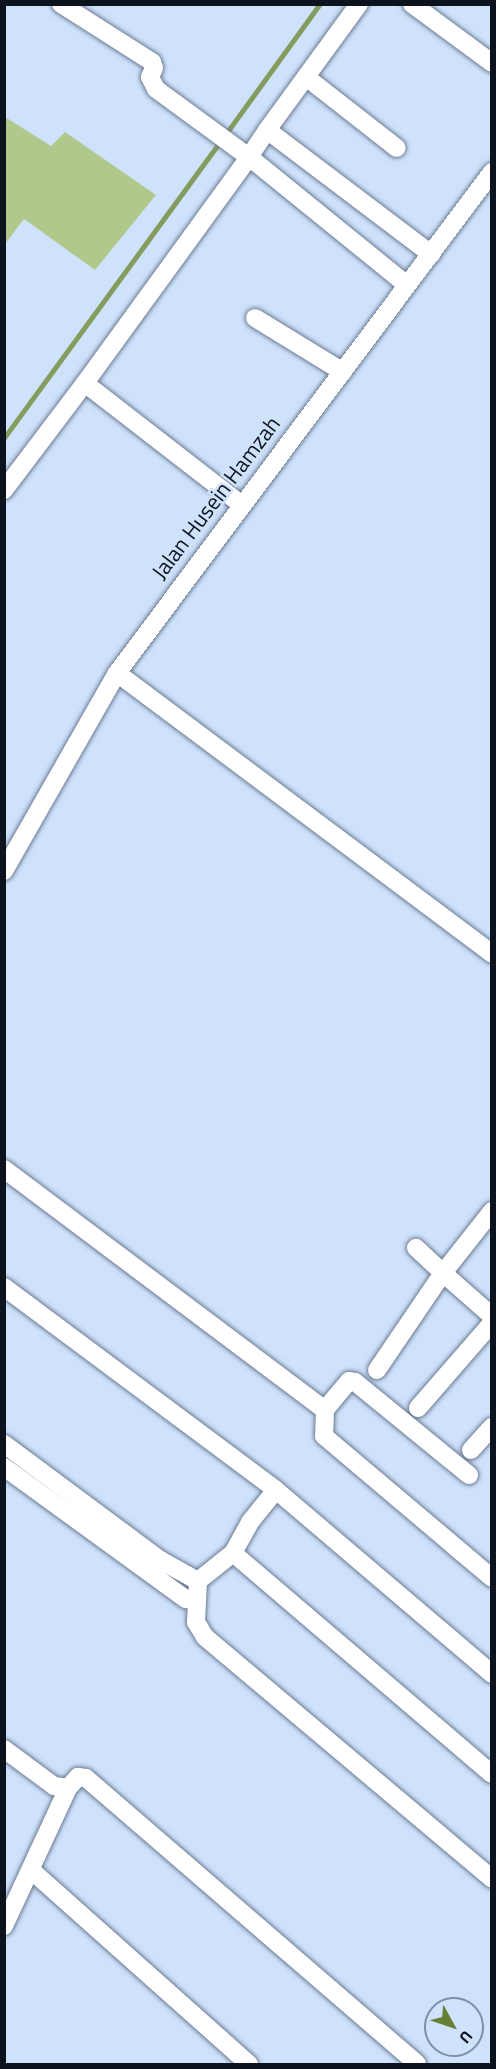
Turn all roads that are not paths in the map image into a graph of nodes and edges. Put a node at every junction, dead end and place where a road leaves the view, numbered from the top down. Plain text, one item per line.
1 (61, 4) edge
2 (412, 4) edge
3 (350, 7) edge
4 (492, 63) edge
5 (306, 77) junction
6 (267, 130) junction
7 (397, 148) dead end
8 (294, 152) junction
9 (246, 155) junction
10 (492, 172) edge
11 (274, 177) junction
12 (431, 254) junction
13 (407, 285) junction
14 (255, 318) dead end
15 (343, 372) junction
16 (85, 383) junction
17 (4, 490) edge
18 (242, 505) junction
19 (117, 673) junction
20 (4, 871) edge
21 (492, 954) edge
22 (4, 1169) edge
23 (492, 1211) edge
24 (416, 1248) dead end
25 (443, 1273) junction
26 (4, 1287) edge
27 (492, 1316) edge
28 (492, 1323) edge
29 (377, 1370) dead end
30 (418, 1408) dead end
31 (325, 1410) junction
32 (492, 1427) edge
33 (4, 1444) edge
34 (471, 1450) dead end
35 (4, 1467) edge
36 (469, 1475) dead end
37 (276, 1490) junction
38 (233, 1553) junction
39 (154, 1567) junction
40 (492, 1578) edge
41 (198, 1581) junction
42 (186, 1599) dead end
43 (492, 1674) edge
44 (4, 1749) edge
45 (492, 1774) edge
46 (68, 1788) junction
47 (32, 1870) junction
48 (492, 1879) edge
49 (4, 1926) edge
50 (249, 2064) edge
51 (417, 2064) edge

1 - 9 street
2 - 4 street
3 - 5 street
5 - 6 street
5 - 7 street
6 - 8 street
6 - 9 street
8 - 11 street
8 - 12 street
9 - 11 street
9 - 16 street
10 - 12 street, Jalan Husein Hamzah
11 - 13 street
12 - 13 street, Jalan Husein Hamzah
13 - 15 street, Jalan Husein Hamzah
14 - 15 street
15 - 18 street, Jalan Husein Hamzah
16 - 17 street
16 - 18 street
18 - 19 street, Jalan Husein Hamzah
19 - 20 street, Jalan Husein Hamzah
19 - 21 street
22 - 31 street
23 - 25 street
24 - 25 street
25 - 27 street
25 - 29 street
26 - 37 street
28 - 30 street
31 - 36 street
31 - 40 street
32 - 34 street
33 - 39 street
35 - 39 street
37 - 38 street
37 - 43 street
38 - 41 street
38 - 45 street
39 - 41 street
39 - 42 street
41 - 48 street
44 - 46 street
46 - 47 street
46 - 51 street
47 - 49 street
47 - 50 street

